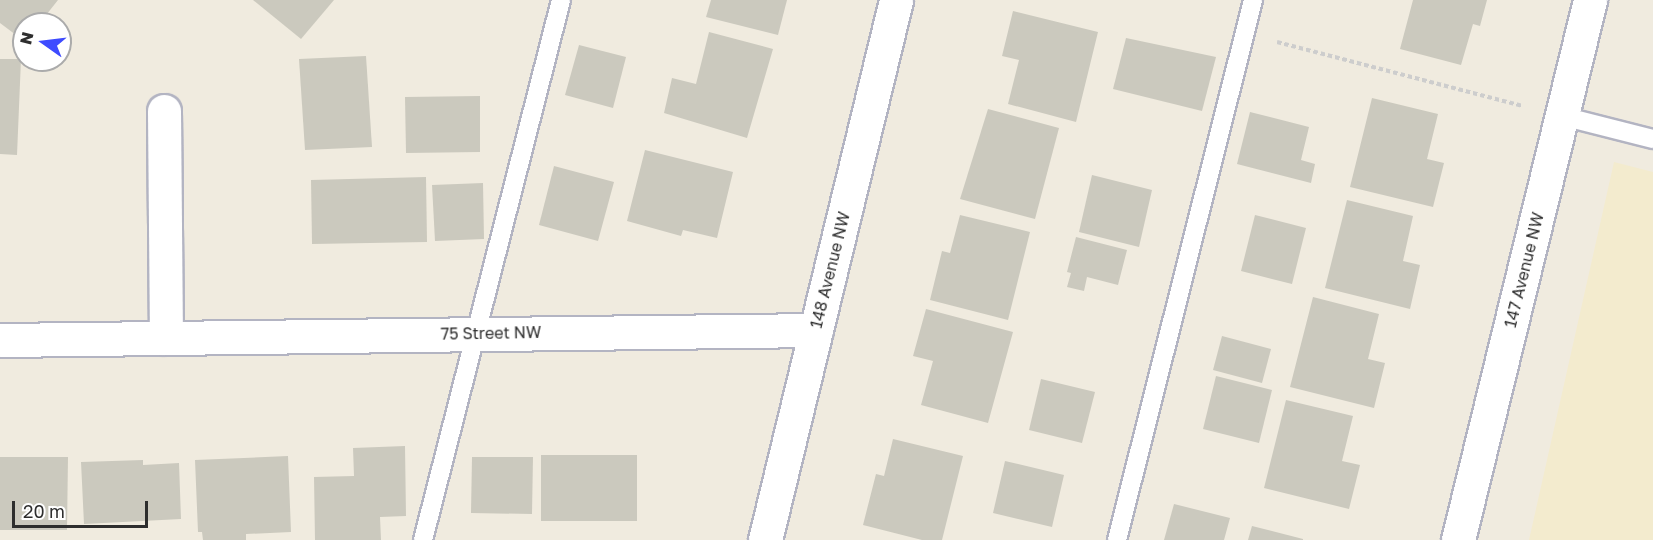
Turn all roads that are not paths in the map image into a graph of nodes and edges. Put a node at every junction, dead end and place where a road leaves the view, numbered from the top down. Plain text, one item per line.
1 (561, 0) edge
2 (896, 0) edge
3 (1253, 0) edge
4 (1590, 0) edge
5 (164, 111) dead end
6 (1562, 116) junction
7 (1653, 139) edge
8 (816, 330) junction
9 (476, 333) junction
10 (166, 338) junction
11 (0, 340) edge
12 (423, 540) edge
13 (765, 540) edge
14 (1117, 540) edge
15 (1458, 540) edge

1 - 9 lane
2 - 8 street, 148 Avenue NW
3 - 14 lane
4 - 6 street, 147 Avenue NW
5 - 10 street
6 - 7 lane
6 - 15 street, 147 Avenue NW
8 - 9 street, 75 Street NW
8 - 13 street, 148 Avenue NW
9 - 10 street, 75 Street NW
9 - 12 lane
10 - 11 street, 75 Street NW

